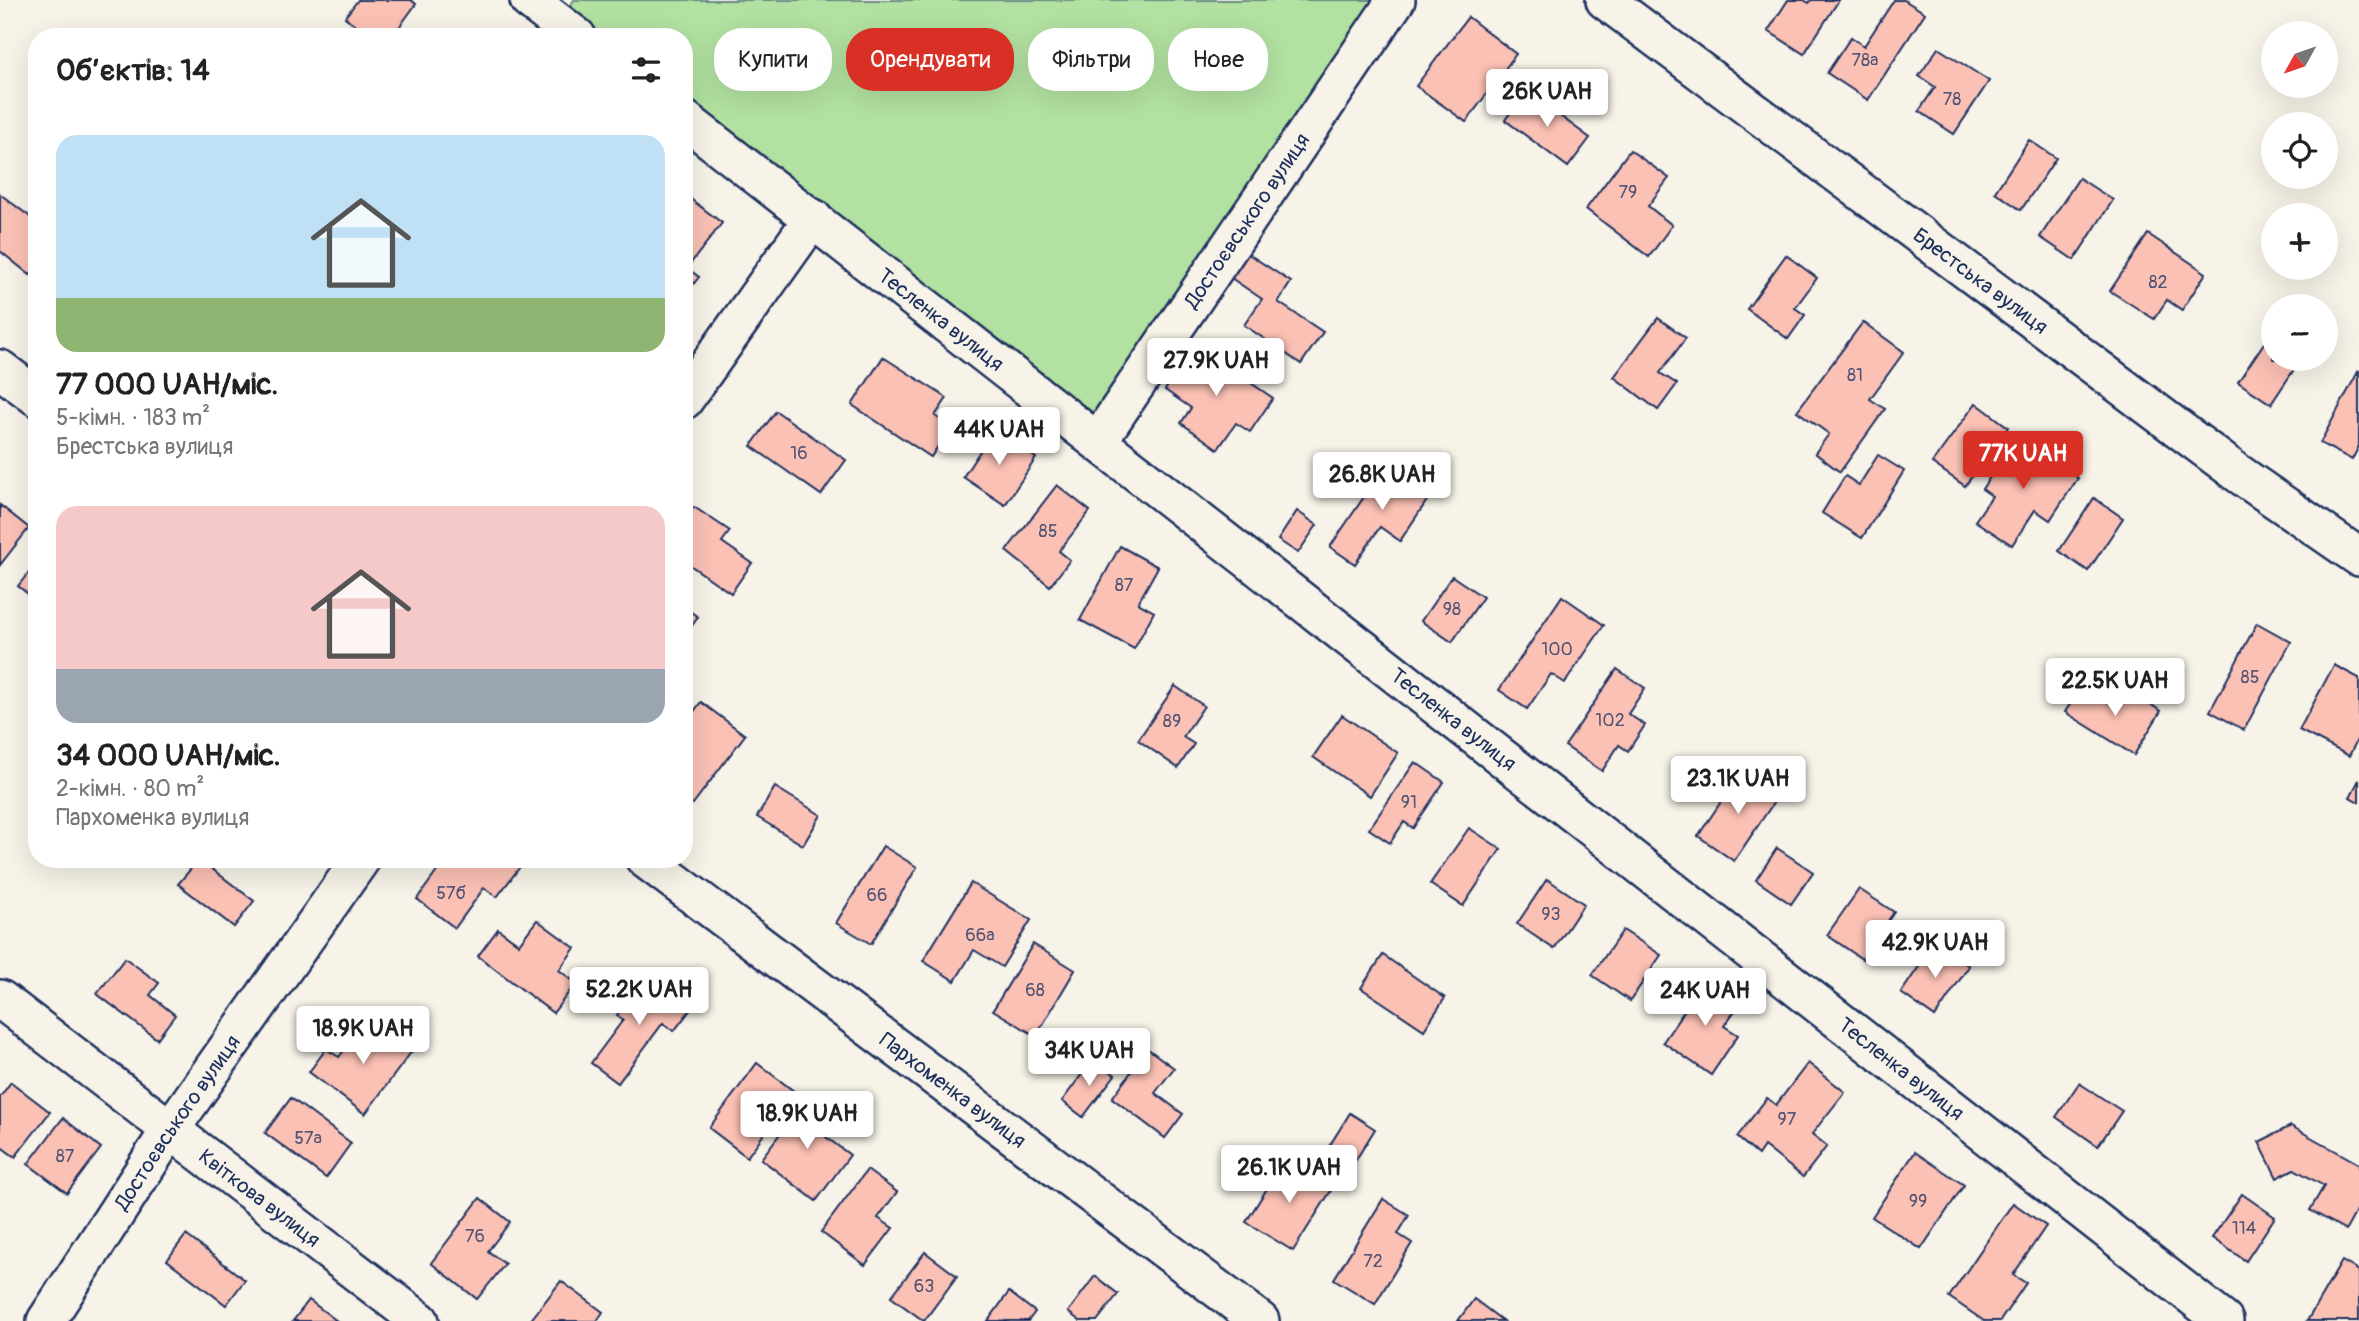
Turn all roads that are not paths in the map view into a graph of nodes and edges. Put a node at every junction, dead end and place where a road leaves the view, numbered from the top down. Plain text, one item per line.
1 (1396, 0) edge
2 (1605, 0) edge
3 (693, 126) edge
4 (813, 218) junction
5 (0, 369) edge
6 (693, 387) edge
7 (28, 390) edge
8 (1098, 441) junction
9 (2359, 557) edge
10 (355, 868) edge
11 (657, 868) edge
12 (0, 999) edge
13 (170, 1130) junction
14 (46, 1321) edge
15 (420, 1321) edge
16 (1260, 1321) edge
17 (2224, 1321) edge

1 - 8 street, Достоєвського вулиця
2 - 9 street, Брестська вулиця
3 - 4 street, Тесленка вулиця
4 - 6 street
4 - 8 street, Тесленка вулиця
5 - 7 street
8 - 17 street, Тесленка вулиця
10 - 13 street, Достоєвського вулиця
11 - 16 street, Пархоменка вулиця
12 - 13 street, Квіткова вулиця
13 - 14 street, Достоєвського вулиця
13 - 15 street, Квіткова вулиця

